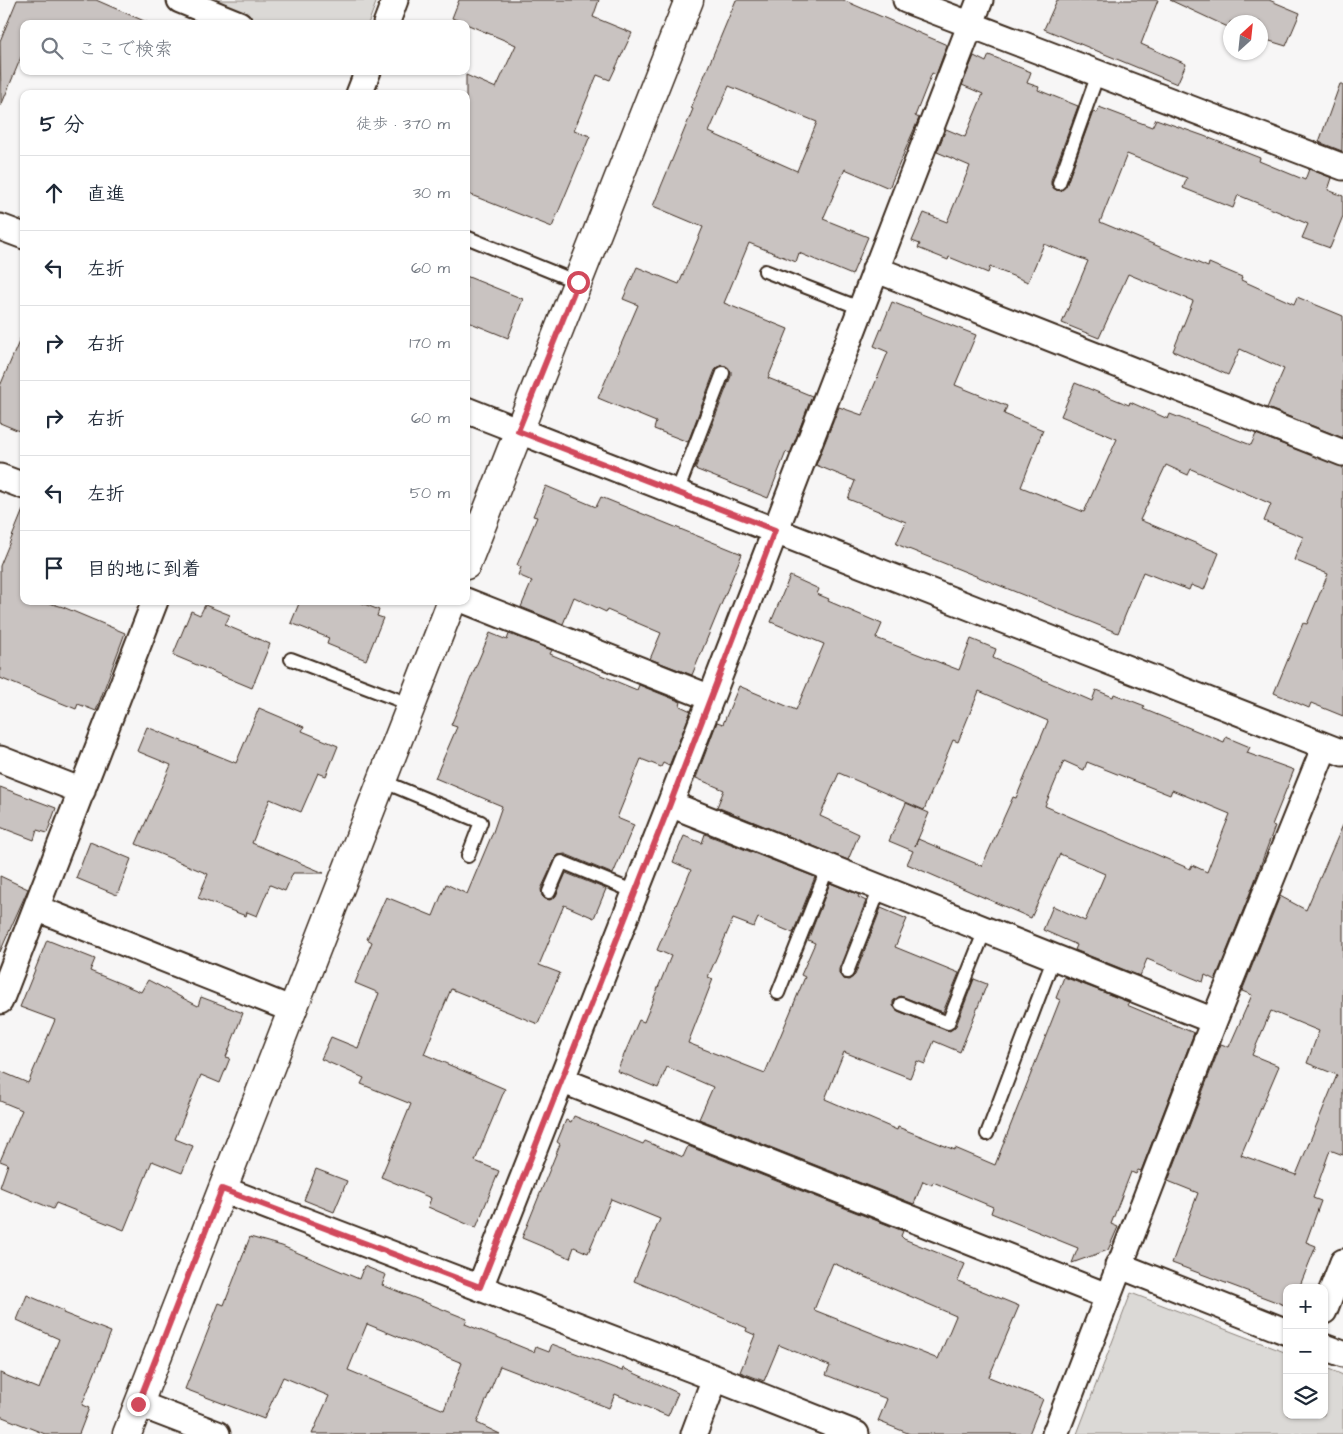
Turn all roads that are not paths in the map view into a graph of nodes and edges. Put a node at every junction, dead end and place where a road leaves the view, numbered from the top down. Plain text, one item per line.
1 (180, 0) edge
2 (395, 0) edge
3 (689, 0) edge
4 (906, 0) edge
5 (980, 0) edge
6 (229, 20) edge
7 (388, 20) edge
8 (970, 25) junction
9 (1098, 74) junction
10 (1343, 167) edge
11 (1059, 183) dead end
12 (0, 227) edge
13 (20, 234) edge
14 (470, 239) edge
15 (875, 268) junction
16 (764, 271) dead end
17 (578, 282) junction
18 (860, 308) junction
19 (723, 373) dead end
20 (470, 412) edge
21 (518, 431) junction
22 (1343, 453) edge
23 (677, 492) junction
24 (775, 530) junction
25 (470, 555) edge
26 (470, 603) edge
27 (153, 605) edge
28 (450, 605) edge
29 (291, 659) dead end
30 (711, 698) junction
31 (412, 705) junction
32 (1334, 749) edge
33 (0, 759) edge
34 (382, 781) junction
35 (82, 791) junction
36 (670, 804) junction
37 (468, 856) dead end
38 (828, 867) junction
39 (880, 888) junction
40 (549, 892) dead end
41 (635, 892) junction
42 (36, 908) junction
43 (986, 930) junction
44 (1054, 957) junction
45 (847, 972) dead end
46 (778, 993) dead end
47 (0, 1001) edge
48 (900, 1004) dead end
49 (293, 1010) junction
50 (1214, 1021) junction
51 (561, 1080) junction
52 (987, 1134) dead end
53 (222, 1189) junction
54 (1343, 1262) edge
55 (1118, 1265) junction
56 (480, 1287) junction
57 (1107, 1296) junction
58 (1328, 1301) edge
59 (1283, 1330) edge
60 (1328, 1348) edge
61 (1343, 1354) edge
62 (715, 1378) junction
63 (138, 1404) junction
64 (127, 1434) edge
65 (217, 1434) edge
66 (694, 1434) edge
67 (856, 1434) edge
68 (1055, 1434) edge

1 - 6 street
2 - 7 street
3 - 17 street
4 - 8 street
5 - 8 street
8 - 9 street
8 - 15 street
9 - 10 street
9 - 11 lane
12 - 13 street
14 - 17 lane
15 - 18 street
15 - 22 street
16 - 18 lane
17 - 21 street
18 - 24 street
19 - 23 lane
20 - 21 street
21 - 23 street
21 - 25 street
23 - 24 street
24 - 30 street
24 - 32 street
26 - 30 street
27 - 35 street
28 - 31 street
29 - 31 lane
30 - 36 street
31 - 34 street
32 - 50 street
33 - 35 street
34 - 37 lane
34 - 49 street
35 - 42 street
36 - 38 street
36 - 41 street
38 - 39 street
38 - 46 lane
39 - 43 street
39 - 45 lane
40 - 41 lane
41 - 51 street
42 - 47 street
42 - 49 street
43 - 44 street
43 - 48 lane
44 - 50 street
44 - 52 lane
49 - 53 street
50 - 55 street
51 - 56 street
51 - 57 street
53 - 56 street
53 - 63 street
54 - 58 street
55 - 57 street
55 - 59 street
56 - 62 street
57 - 68 street
60 - 61 street
62 - 66 street
62 - 67 street
63 - 64 street
63 - 65 street

